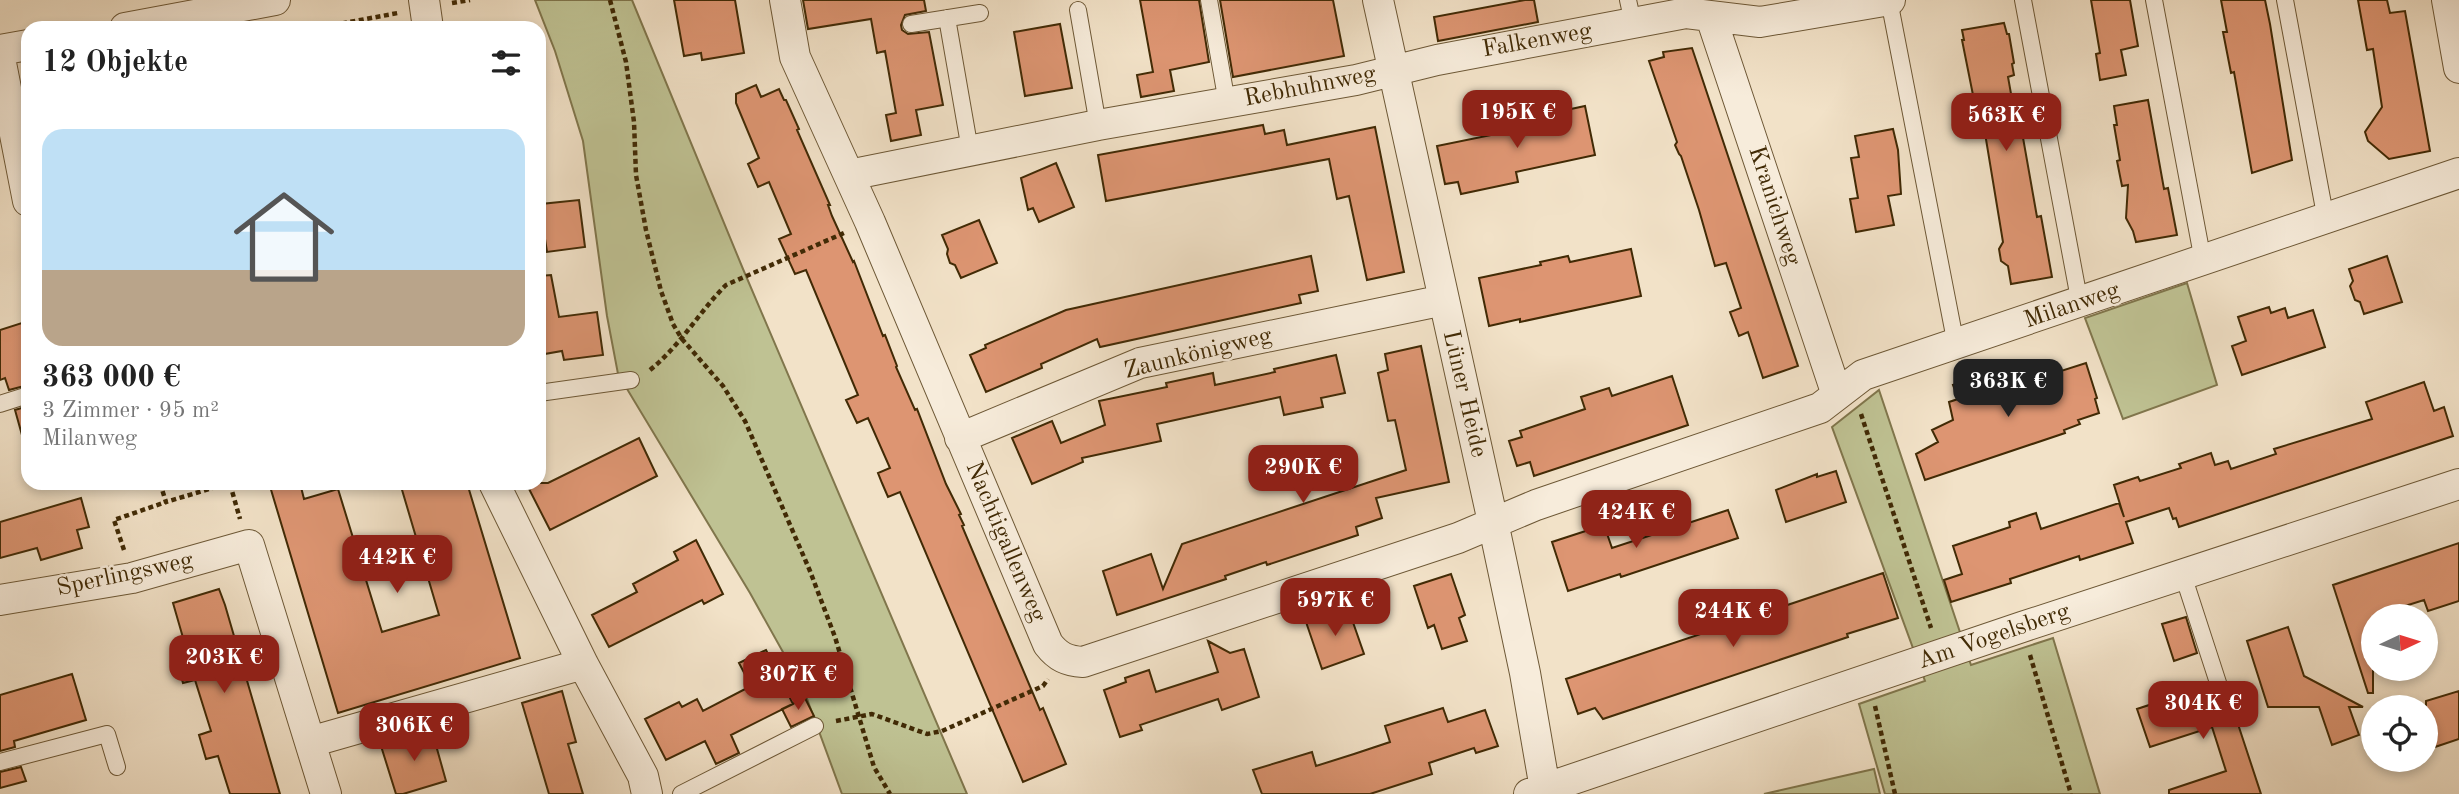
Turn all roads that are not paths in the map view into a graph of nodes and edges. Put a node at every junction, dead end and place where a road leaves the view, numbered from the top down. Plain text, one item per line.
1 (275, 0) edge
2 (785, 0) edge
3 (1209, 0) edge
4 (1378, 0) edge
5 (1889, 0) edge
6 (2023, 0) edge
7 (2154, 0) edge
8 (2285, 0) edge
9 (2447, 0) edge
10 (1078, 10) dead end
11 (1631, 12) edge
12 (1723, 12) edge
13 (980, 13) dead end
14 (947, 18) junction
15 (203, 21) edge
16 (911, 24) dead end
17 (21, 46) edge
18 (0, 50) edge
19 (0, 58) edge
20 (2459, 68) edge
21 (1393, 70) junction
22 (1227, 103) junction
23 (1098, 125) junction
24 (971, 150) junction
25 (21, 165) edge
26 (2459, 173) edge
27 (849, 175) junction
28 (2326, 220) junction
29 (2203, 261) junction
30 (1444, 300) junction
31 (2080, 304) junction
32 (1956, 345) junction
33 (631, 380) road end
34 (1844, 390) junction
35 (546, 392) edge
36 (21, 397) edge
37 (0, 404) edge
38 (960, 438) junction
39 (2459, 484) edge
40 (497, 490) edge
41 (1493, 522) junction
42 (2183, 575) junction
43 (0, 600) edge
44 (583, 664) junction
45 (2222, 695) dead end
46 (815, 726) road end
47 (310, 742) junction
48 (0, 762) edge
49 (117, 767) dead end
50 (1537, 791) edge
51 (326, 794) edge
52 (647, 794) edge
53 (681, 794) edge

1 - 15 street
2 - 27 street, Nachtigallenweg
3 - 22 lane, Rebhuhnweg
4 - 21 street, Lüner Heide
5 - 12 street, Falkenweg
5 - 32 lane
6 - 31 lane
7 - 29 lane
8 - 28 lane
9 - 20 street
10 - 23 lane
11 - 12 street, Falkenweg
11 - 21 street, Falkenweg
12 - 34 street, Kranichweg
13 - 14 lane
14 - 16 lane
14 - 24 lane
17 - 18 street
19 - 25 street
21 - 22 street, Rebhuhnweg
21 - 30 street, Lüner Heide
22 - 23 street, Rebhuhnweg
23 - 24 street, Rebhuhnweg
24 - 27 street, Rebhuhnweg
26 - 28 street, Milanweg
27 - 38 street, Nachtigallenweg
28 - 29 street, Milanweg
29 - 31 street, Milanweg
30 - 38 street, Zaunkönigweg
30 - 41 street, Lüner Heide
31 - 32 street, Milanweg
32 - 34 street, Milanweg
33 - 35 lane
34 - 41 street, Milanweg
36 - 37 lane
38 - 41 street, Nachtigallenweg
39 - 42 street, Am Vogelsberg
40 - 44 street
41 - 50 street, Lüner Heide
42 - 45 lane
42 - 50 street, Am Vogelsberg
43 - 47 street, Sperlingsweg
44 - 47 street
44 - 52 street
46 - 53 lane
47 - 51 street
48 - 49 lane

